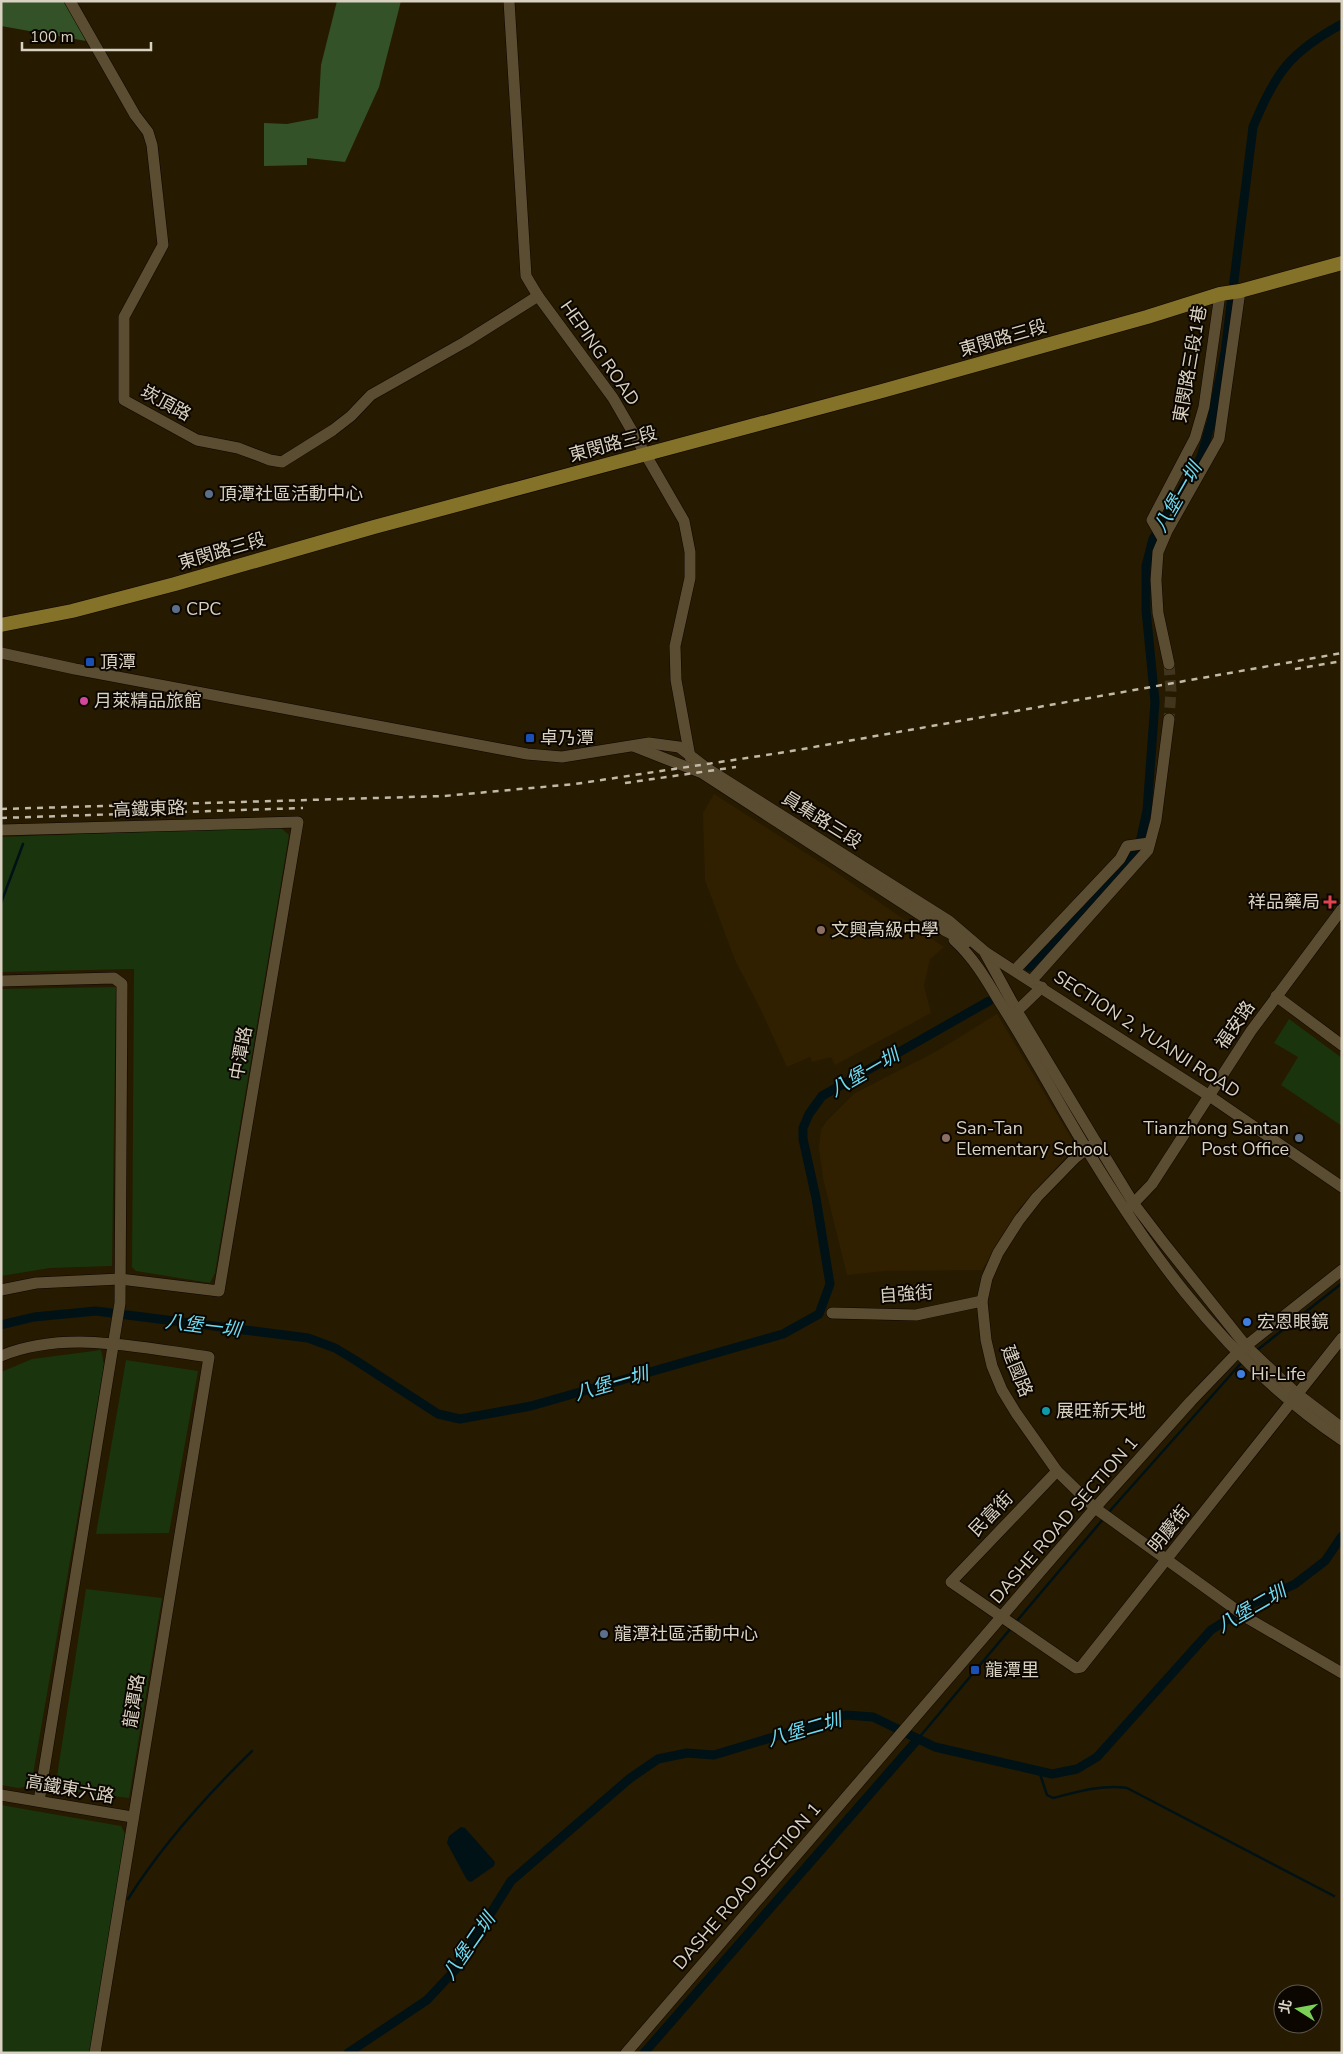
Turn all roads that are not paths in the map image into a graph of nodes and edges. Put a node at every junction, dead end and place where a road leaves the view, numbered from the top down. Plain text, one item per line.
1 (70, 1) edge
2 (509, 1) edge
3 (1342, 264) edge
4 (1231, 293) junction
5 (538, 296) junction
6 (647, 455) junction
7 (1163, 538) junction
8 (1, 625) edge
9 (1, 653) edge
10 (1169, 664) tunnel mouth
11 (1169, 719) tunnel mouth
12 (633, 746) junction
13 (689, 754) junction
14 (699, 771) junction
15 (298, 822) joint
16 (1, 830) edge
17 (1149, 843) junction
18 (1342, 909) edge
19 (944, 930) junction
20 (984, 950) junction
21 (1015, 970) junction
22 (1032, 980) junction
23 (1, 981) edge
24 (995, 984) junction
25 (1042, 987) junction
26 (1276, 996) junction
27 (1017, 1011) junction
28 (1342, 1045) edge
29 (1208, 1095) junction
30 (1096, 1142) junction
31 (1087, 1150) junction
32 (1342, 1187) edge
33 (1130, 1208) junction
34 (1342, 1270) edge
35 (120, 1279) junction
36 (1, 1290) edge
37 (982, 1302) junction
38 (832, 1313) dead end
39 (1342, 1338) edge
40 (114, 1344) junction
41 (1242, 1349) junction
42 (1, 1356) edge
43 (1293, 1398) junction
44 (1342, 1428) edge
45 (1342, 1440) edge
46 (1057, 1471) junction
47 (1096, 1508) junction
48 (1167, 1559) junction
49 (1003, 1618) junction
50 (1342, 1673) edge
51 (1, 1795) edge
52 (39, 1801) junction
53 (132, 1817) junction
54 (96, 2052) edge
55 (626, 2053) edge

1 - 5 street, 崁頂路
2 - 5 street, HEPING ROAD
3 - 4 main road, 東閔路三段
4 - 6 main road, 東閔路三段
4 - 7 street
4 - 7 street, 東閔路三段1巷
5 - 6 street, HEPING ROAD
6 - 8 main road, 東閔路三段
6 - 13 street, HEPING ROAD
7 - 10 street
9 - 12 street, 員集路三段
11 - 17 street
12 - 13 street, 員集路三段
12 - 14 street, 員集路三段
13 - 14 street, HEPING ROAD
13 - 20 street, 員集路三段
14 - 19 street, 員集路三段
15 - 16 street, 高鐵東路
15 - 35 street, 中潭路
17 - 21 street
17 - 22 street
18 - 26 street, 福安路
19 - 20 street
19 - 24 street
20 - 21 street
20 - 24 street
21 - 22 street, SECTION 2, YUANJI ROAD
22 - 25 street, SECTION 2, YUANJI ROAD
23 - 35 street
24 - 27 street
24 - 31 street
25 - 27 street
25 - 29 street, SECTION 2, YUANJI ROAD
26 - 28 street
26 - 29 street, 福安路
27 - 30 street
29 - 32 street, SECTION 2, YUANJI ROAD
29 - 33 street, 福安路
30 - 31 street, 建國路
30 - 33 street
31 - 33 street
31 - 37 street, 建國路
33 - 41 street
34 - 41 street, DASHE ROAD SECTION 1
35 - 36 street
35 - 40 street
37 - 38 street, 自強街
37 - 46 street, 建國路
39 - 43 street, 明慶街
40 - 42 street
40 - 52 street
40 - 53 street, 龍潭路
41 - 43 street
41 - 47 street, DASHE ROAD SECTION 1
43 - 44 street
43 - 45 street
43 - 48 street, 明慶街
46 - 47 street, 建國路
46 - 49 street, 民富街
47 - 48 street, 建國路
47 - 49 street, DASHE ROAD SECTION 1
48 - 49 street, 明慶街
48 - 50 street, 建國路
49 - 55 street, DASHE ROAD SECTION 1
51 - 52 street, 高鐵東六路
52 - 53 street, 高鐵東六路
53 - 54 street, 龍潭路

